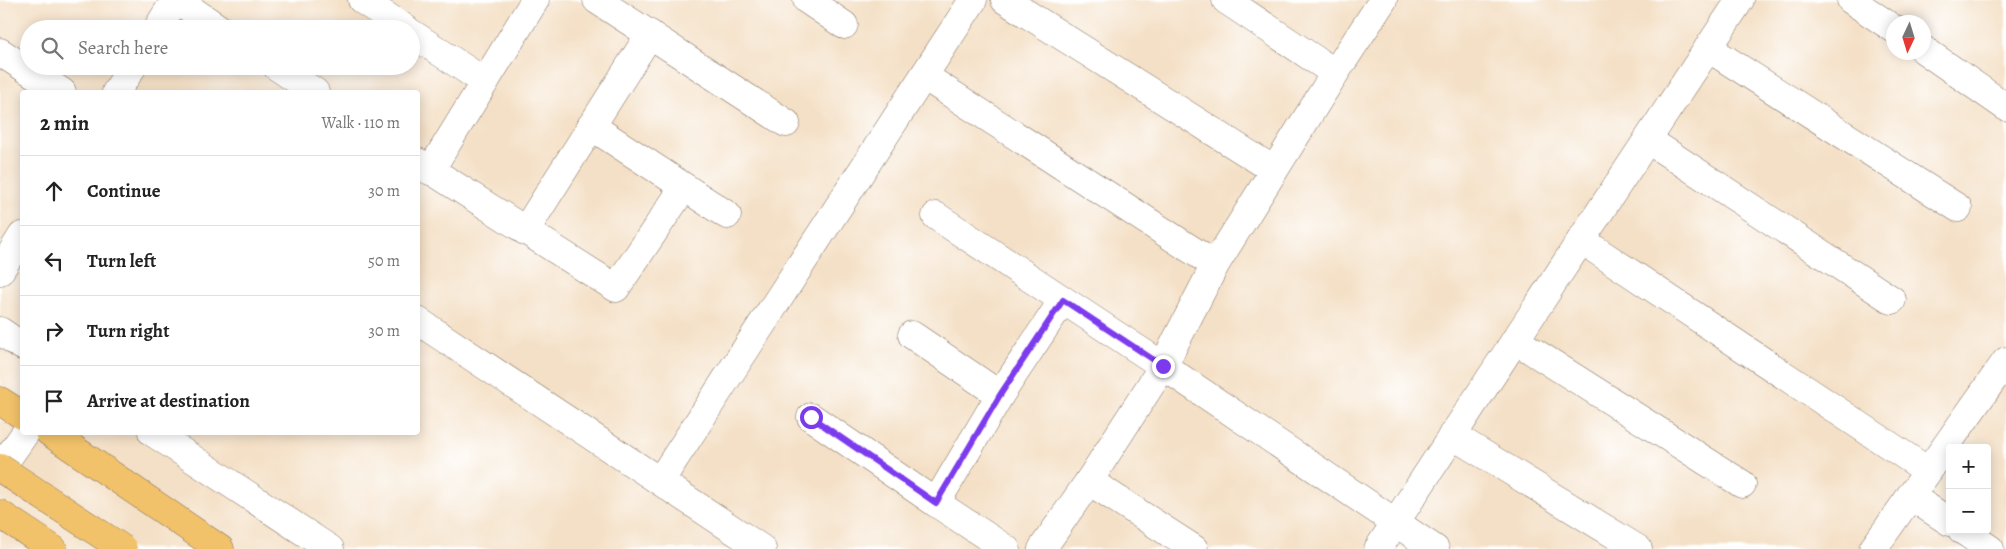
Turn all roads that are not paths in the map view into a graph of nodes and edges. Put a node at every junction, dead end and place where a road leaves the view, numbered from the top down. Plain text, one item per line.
1 (362, 0) edge
2 (535, 0) edge
3 (597, 0) edge
4 (807, 0) edge
5 (973, 0) edge
6 (1005, 0) edge
7 (1226, 0) edge
8 (1383, 0) edge
9 (1740, 0) edge
10 (1851, 0) edge
11 (166, 8) edge
12 (197, 20) edge
13 (392, 20) edge
14 (844, 24) dead end
15 (1886, 24) edge
16 (650, 34) junction
17 (420, 38) edge
18 (1708, 48) junction
19 (0, 52) edge
20 (1931, 55) edge
21 (20, 65) edge
22 (1334, 73) junction
23 (36, 75) edge
24 (127, 75) edge
25 (290, 75) edge
26 (924, 76) junction
27 (485, 82) junction
28 (59, 90) edge
29 (117, 90) edge
30 (312, 90) edge
31 (2006, 106) edge
32 (786, 123) dead end
33 (591, 126) junction
34 (1648, 140) junction
35 (424, 167) edge
36 (1274, 170) junction
37 (684, 187) junction
38 (1958, 208) dead end
39 (727, 215) dead end
40 (936, 216) dead end
41 (525, 231) junction
42 (20, 239) edge
43 (1581, 240) junction
44 (1215, 265) junction
45 (0, 271) edge
46 (1063, 300) junction
47 (1892, 300) dead end
48 (420, 322) edge
49 (0, 331) edge
50 (912, 335) dead end
51 (1515, 340) junction
52 (20, 345) edge
53 (2006, 361) edge
54 (1163, 366) junction
55 (1000, 395) junction
56 (0, 401) edge
57 (20, 414) edge
58 (811, 417) dead end
59 (24, 435) edge
60 (53, 435) edge
61 (157, 435) edge
62 (1452, 435) junction
63 (0, 469) edge
64 (1928, 471) junction
65 (660, 481) junction
66 (1089, 481) junction
67 (1742, 484) dead end
68 (1910, 496) junction
69 (936, 503) junction
70 (0, 514) edge
71 (1946, 519) edge
72 (1395, 521) junction
73 (1968, 534) edge
74 (53, 549) edge
75 (122, 549) edge
76 (220, 549) edge
77 (330, 549) edge
78 (762, 549) edge
79 (1006, 549) edge
80 (1042, 549) edge
81 (1194, 549) edge
82 (1378, 549) edge
83 (1436, 549) edge
84 (1638, 549) edge
85 (1873, 549) edge
86 (1990, 549) edge

1 - 13 street
2 - 27 street
3 - 16 street
4 - 14 street
5 - 26 street
6 - 36 street
7 - 22 street
8 - 22 street
9 - 18 street
10 - 15 street
11 - 12 street
16 - 32 street
16 - 33 street
17 - 27 street
18 - 34 street
18 - 38 street
19 - 21 street
20 - 31 street
22 - 36 street
23 - 28 street
24 - 29 street
25 - 30 street
26 - 44 street
26 - 65 street
27 - 35 street
33 - 37 street
33 - 41 street
34 - 43 street
34 - 47 street
35 - 41 street
36 - 44 street
37 - 39 street
37 - 41 street
40 - 46 street
42 - 45 street
43 - 51 street
43 - 64 street
44 - 54 street
46 - 54 street
46 - 55 street
48 - 65 street
49 - 52 street
50 - 55 street
51 - 62 street
51 - 67 street
53 - 64 street
54 - 66 street
54 - 72 street
55 - 69 street
56 - 57 main road
58 - 69 street
59 - 63 street
60 - 76 main road
61 - 77 street
62 - 72 street
62 - 84 street
63 - 75 main road, bridge
64 - 68 street
65 - 78 street
66 - 80 street
66 - 81 street
68 - 71 street
68 - 85 street
69 - 79 street
70 - 74 main road
72 - 82 street
72 - 83 street
73 - 86 street

